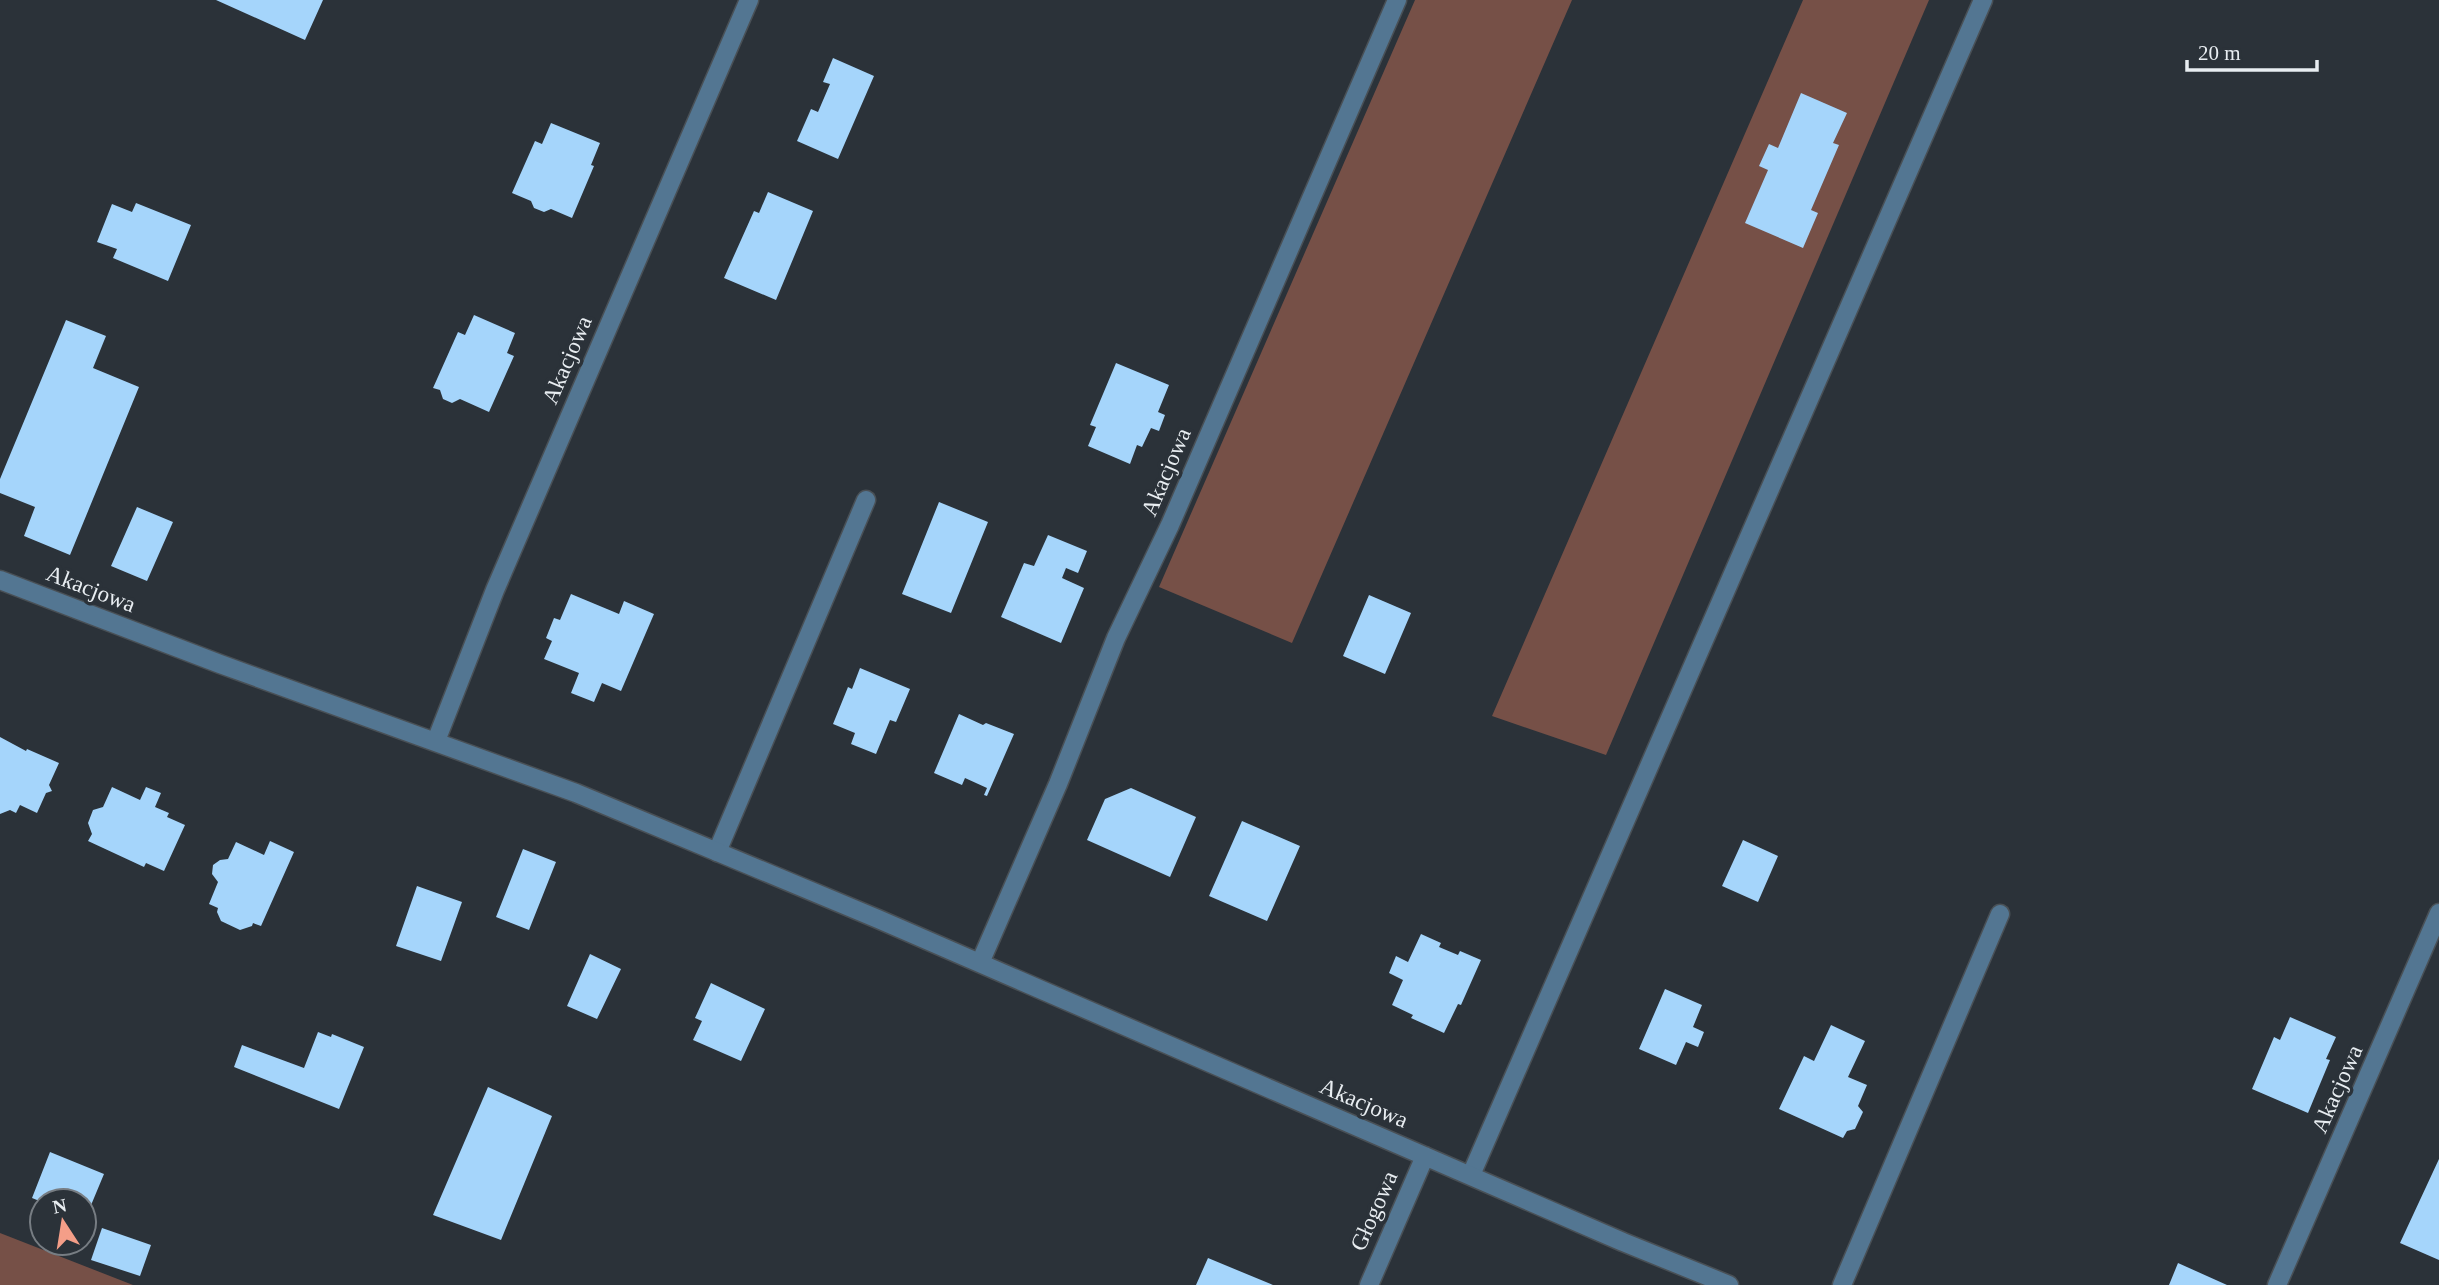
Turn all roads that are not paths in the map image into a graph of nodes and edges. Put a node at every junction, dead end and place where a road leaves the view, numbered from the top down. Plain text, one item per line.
1 (749, 0) edge
2 (1396, 0) edge
3 (1983, 0) edge
4 (866, 500) dead end
5 (2, 585) edge
6 (436, 741) junction
7 (717, 852) junction
8 (2439, 913) edge
9 (2000, 914) dead end
10 (980, 963) junction
11 (1425, 1156) junction
12 (1471, 1175) junction
13 (1369, 1285) edge
14 (1730, 1285) edge
15 (1842, 1285) edge
16 (2277, 1285) edge

1 - 6 street, Akacjowa
2 - 10 street, Akacjowa
3 - 12 street
4 - 7 street
5 - 6 street, Akacjowa
6 - 7 street, Akacjowa
7 - 10 street, Akacjowa
8 - 16 street, Akacjowa
9 - 15 street
10 - 11 street, Akacjowa
11 - 12 street, Akacjowa
11 - 13 street, Głogowa
12 - 14 street, Akacjowa

